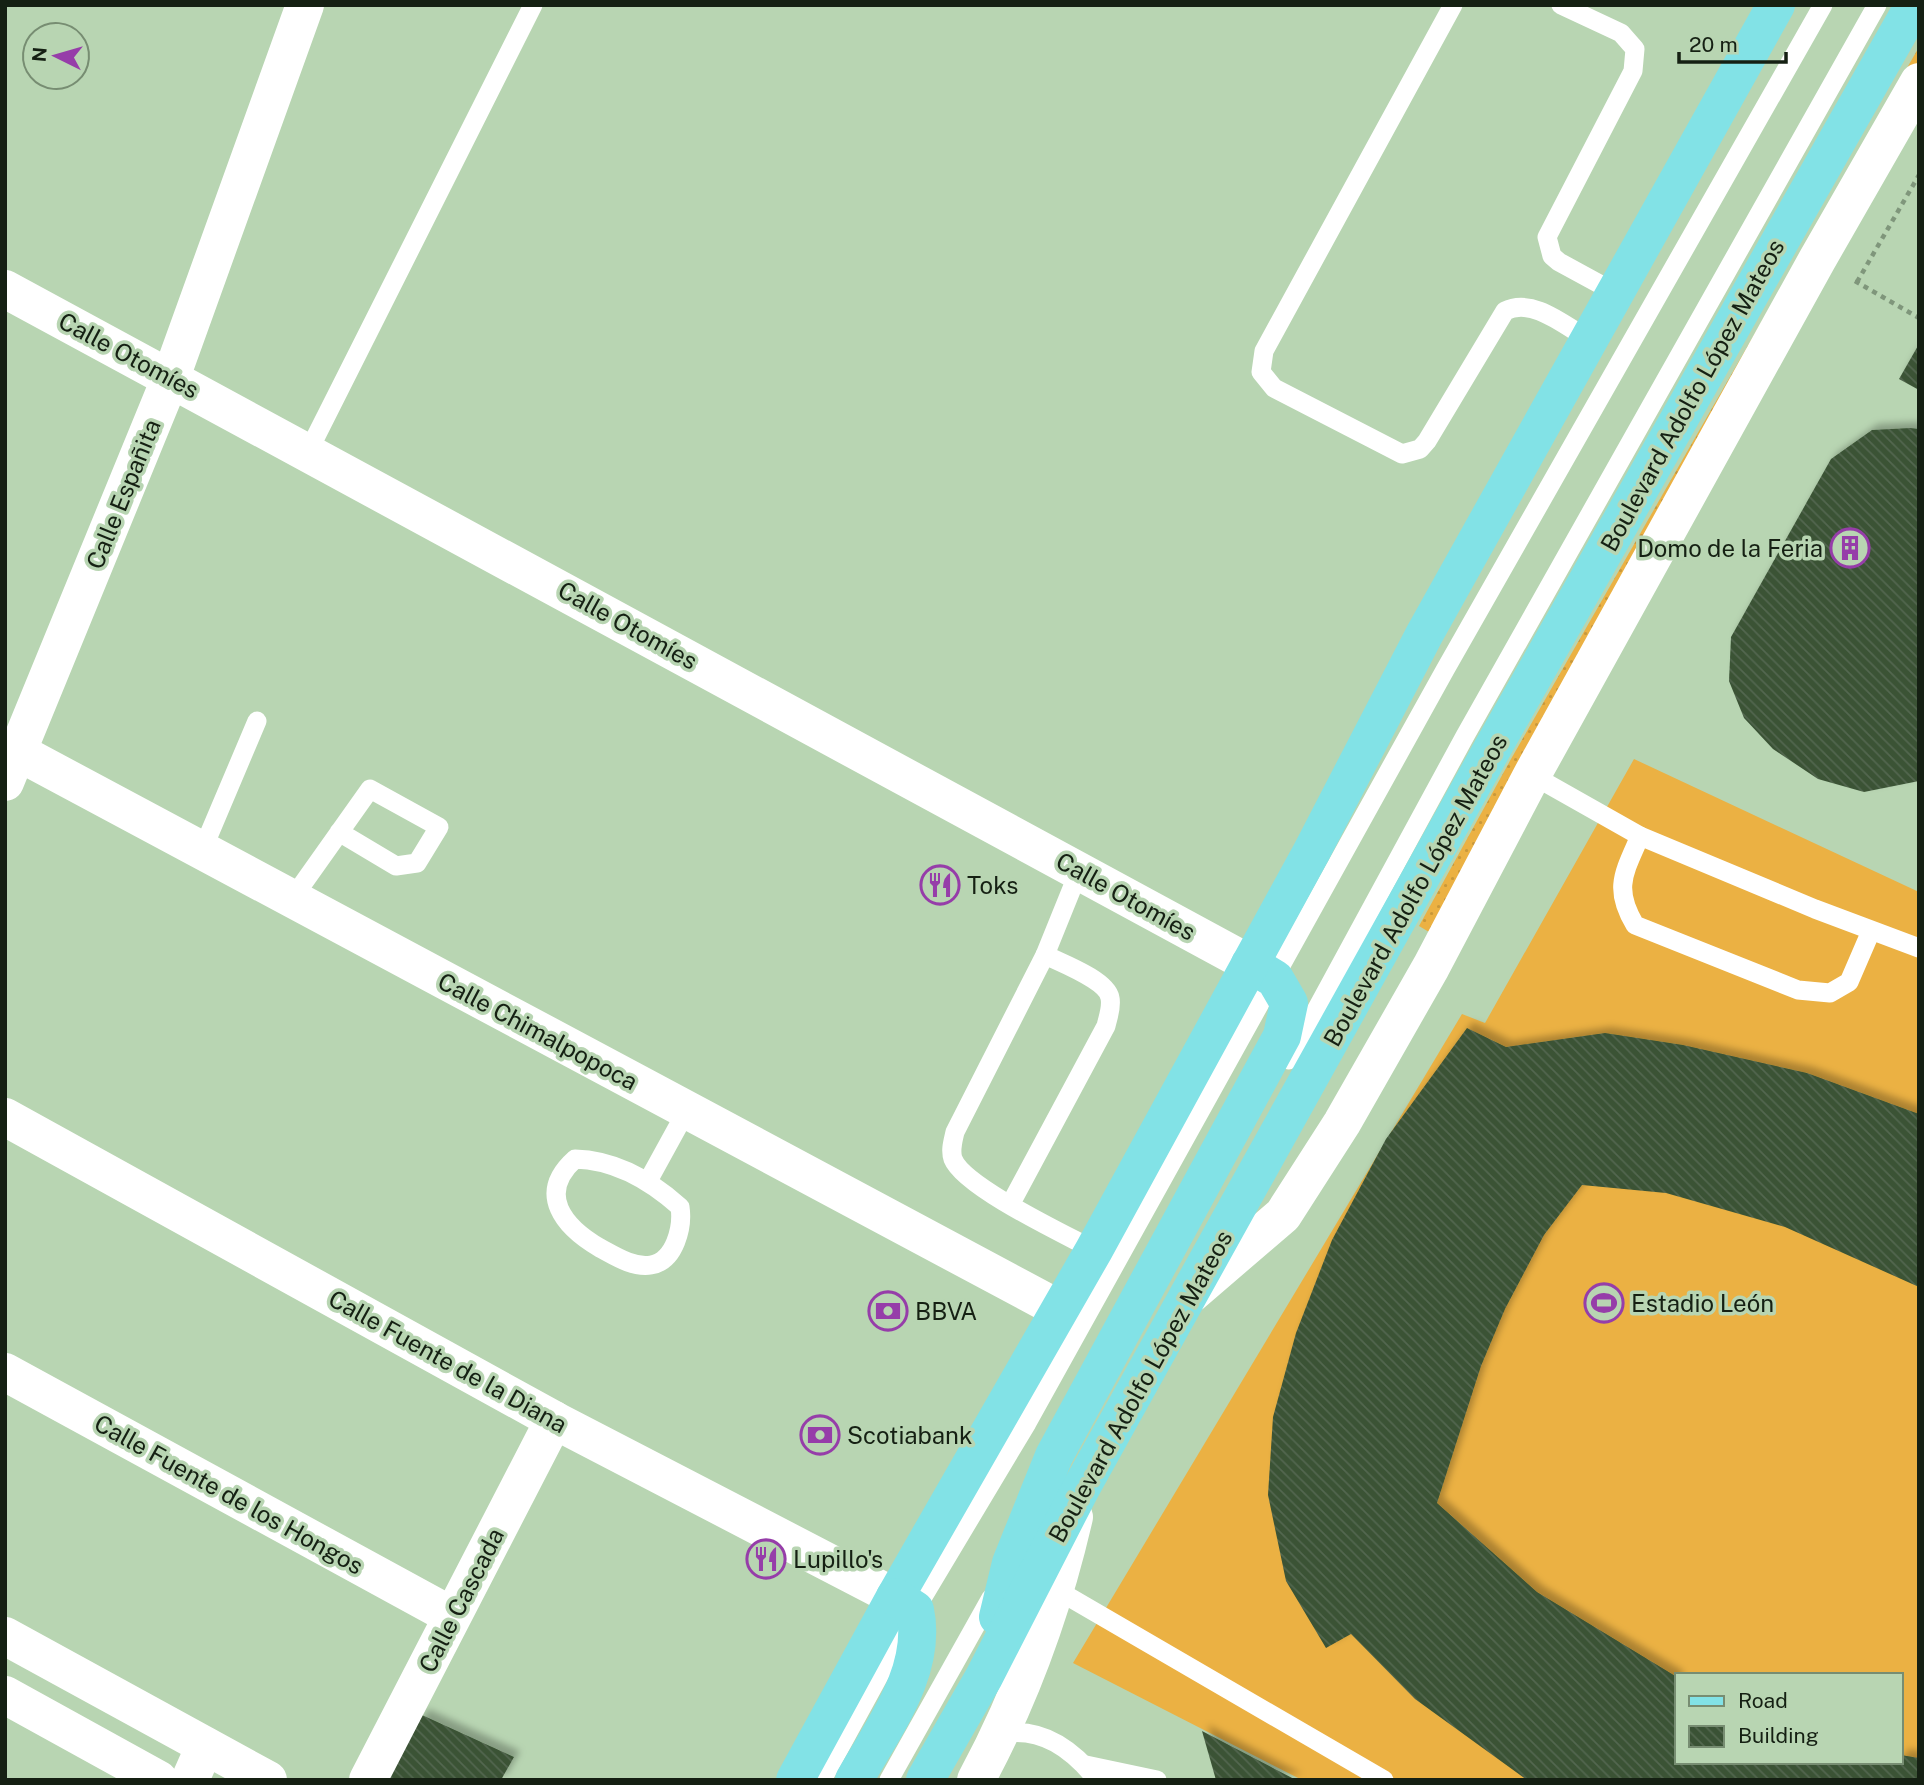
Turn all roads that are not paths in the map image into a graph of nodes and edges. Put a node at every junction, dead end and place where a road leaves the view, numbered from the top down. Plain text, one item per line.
1 (305, 5) edge
2 (533, 5) edge
3 (1453, 5) edge
4 (1561, 5) edge
5 (1776, 5) edge
6 (1823, 5) edge
7 (1877, 5) edge
8 (1914, 5) edge
9 (1919, 82) edge
10 (5, 289) edge
11 (1616, 293) junction
12 (1590, 340) junction
13 (171, 377) junction
14 (308, 452) junction
15 (257, 721) dead end
16 (11, 767) edge
17 (1532, 775) junction
18 (339, 832) junction
19 (1640, 836) junction
20 (202, 851) junction
21 (1079, 871) junction
22 (292, 899) junction
23 (1871, 931) junction
24 (1919, 948) edge
25 (1045, 955) junction
26 (1262, 971) junction
27 (687, 1110) junction
28 (5, 1117) edge
29 (648, 1181) junction
30 (1010, 1205) junction
31 (1094, 1250) junction
32 (1191, 1294) junction
33 (1059, 1309) junction
34 (5, 1372) edge
35 (554, 1420) junction
36 (1080, 1490) junction
37 (1011, 1563) junction
38 (1057, 1590) junction
39 (905, 1603) junction
40 (452, 1616) junction
41 (5, 1636) edge
42 (984, 1677) junction
43 (5, 1696) edge
44 (1001, 1734) junction
45 (198, 1763) edge
46 (120, 1771) edge
47 (1091, 1773) edge
48 (159, 1780) edge
49 (268, 1780) edge
50 (368, 1780) edge
51 (795, 1780) edge
52 (822, 1780) edge
53 (854, 1780) edge
54 (888, 1780) edge
55 (925, 1780) edge
56 (976, 1780) edge
57 (1157, 1780) edge
58 (1384, 1780) edge

1 - 13 street, Calle Españita
2 - 14 lane
3 - 12 lane
4 - 11 lane
5 - 11 main road
6 - 26 lane
7 - 37 lane
8 - 32 main road, Boulevard Adolfo López Mateos
9 - 17 street
10 - 13 street, Calle Otomíes
11 - 12 main road
12 - 26 main road
13 - 14 street, Calle Otomíes
13 - 16 street, Calle Españita
14 - 21 street, Calle Otomíes
15 - 20 lane
16 - 20 street, Calle Chimalpopoca
17 - 19 lane
17 - 32 street
18 - 18 lane
18 - 22 lane
19 - 23 lane
19 - 23 lane
20 - 22 street, Calle Chimalpopoca
21 - 25 lane
21 - 26 street, Calle Otomíes
22 - 27 street, Calle Chimalpopoca
23 - 24 lane
25 - 30 lane
25 - 30 lane
26 - 31 main road
26 - 37 main road
26 - 39 lane
27 - 29 lane
27 - 33 street, Calle Chimalpopoca
28 - 35 street, Calle Fuente de la Diana
29 - 29 lane
30 - 31 lane
31 - 33 main road
32 - 36 main road, Boulevard Adolfo López Mateos
33 - 39 main road
34 - 40 street, Calle Fuente de los Hongos
35 - 39 street, Calle Fuente de la Diana
35 - 40 street, Calle Cascada
36 - 38 street
36 - 42 main road, Boulevard Adolfo López Mateos
37 - 42 main road
37 - 54 lane
38 - 44 street
38 - 58 lane
39 - 51 main road
39 - 52 lane
39 - 53 main road
40 - 50 street, Calle Cascada
41 - 45 street
42 - 55 main road, Boulevard Adolfo López Mateos
43 - 46 street
44 - 47 lane
44 - 56 street
45 - 49 street
46 - 48 street
47 - 57 lane

